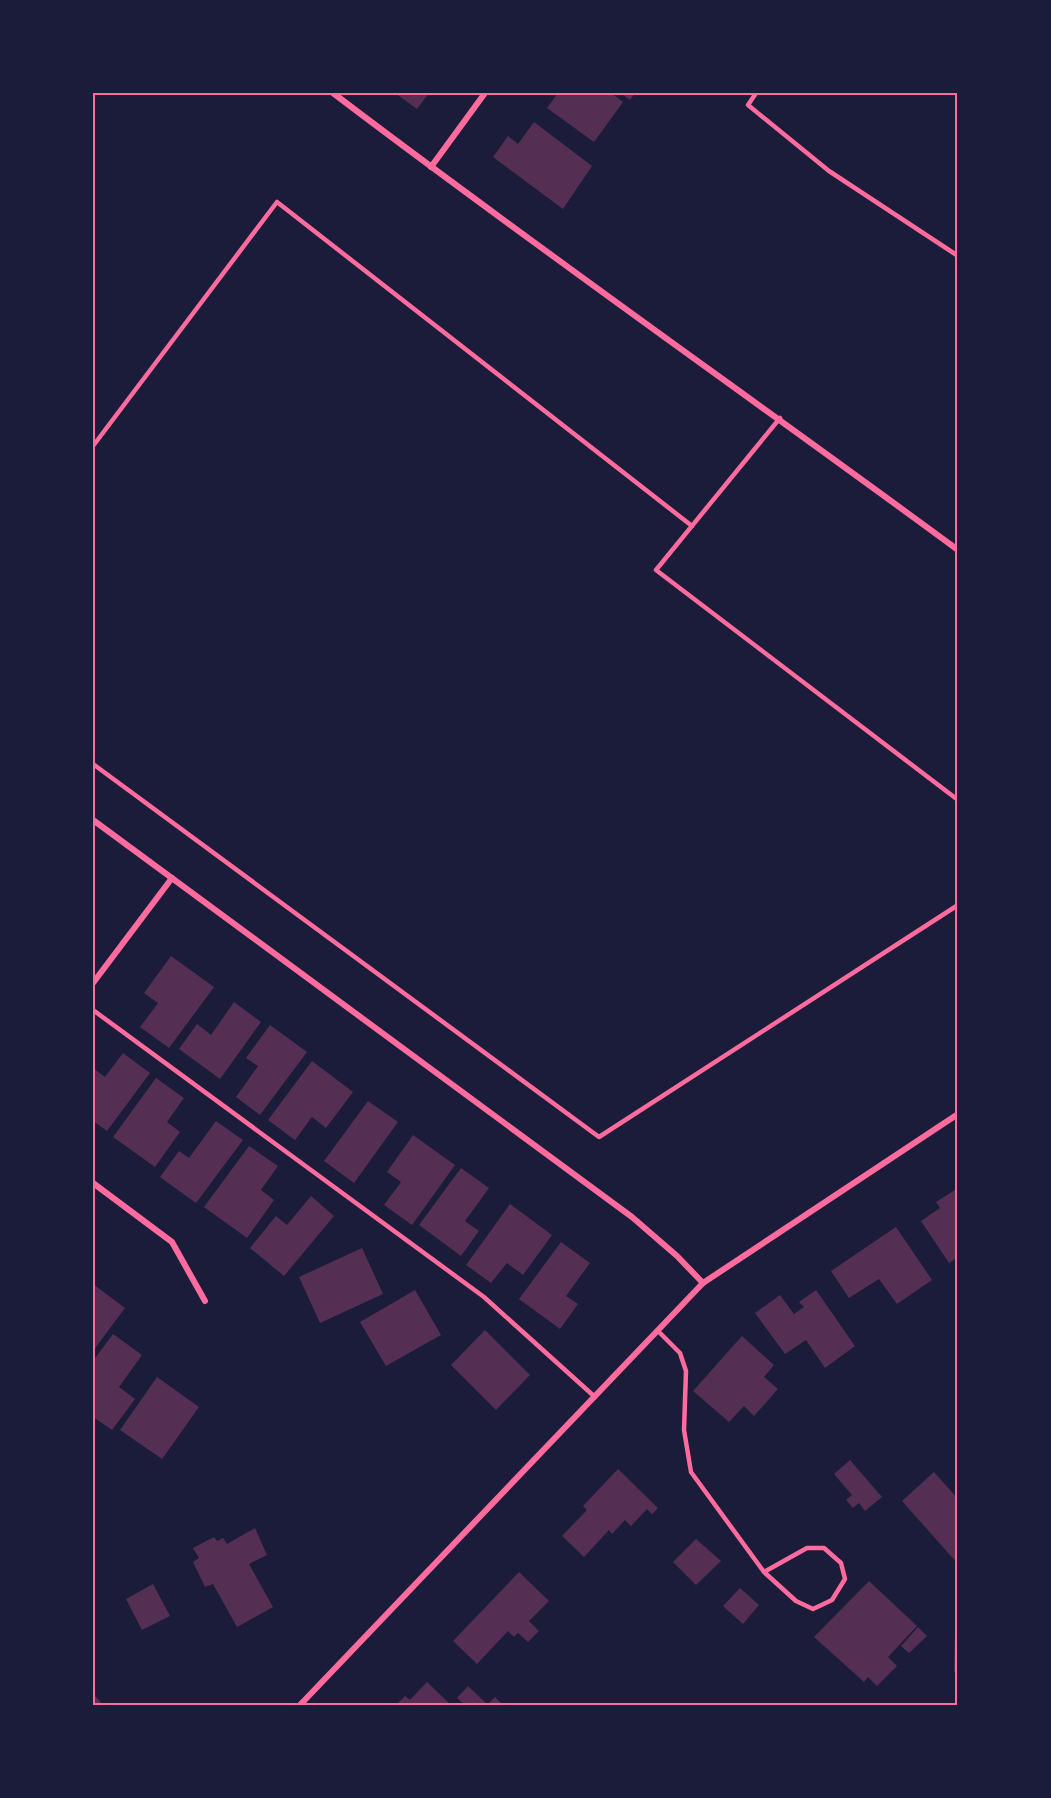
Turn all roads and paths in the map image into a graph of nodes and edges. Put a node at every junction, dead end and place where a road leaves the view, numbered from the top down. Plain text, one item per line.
1 (333, 93) edge
2 (486, 93) edge
3 (756, 93) edge
4 (431, 167) junction
5 (958, 256) edge
6 (780, 418) junction
7 (93, 446) edge
8 (692, 526) junction
9 (958, 550) edge
10 (93, 764) edge
11 (958, 800) edge
12 (93, 820) edge
13 (172, 878) junction
14 (958, 905) edge
15 (93, 983) edge
16 (93, 1010) edge
17 (958, 1114) edge
18 (93, 1184) edge
19 (703, 1283) junction
20 (205, 1301) dead end
21 (657, 1331) junction
22 (595, 1397) junction
23 (764, 1572) junction
24 (300, 1705) edge

1 - 4 street
2 - 4 street
3 - 5 lane
4 - 6 street
6 - 8 lane
6 - 9 street
7 - 8 lane
8 - 11 lane
10 - 14 lane
12 - 13 street
13 - 15 street
13 - 19 street
16 - 22 lane
17 - 19 street
18 - 20 street
19 - 21 street
21 - 22 street
21 - 23 lane
22 - 24 street
23 - 23 lane

